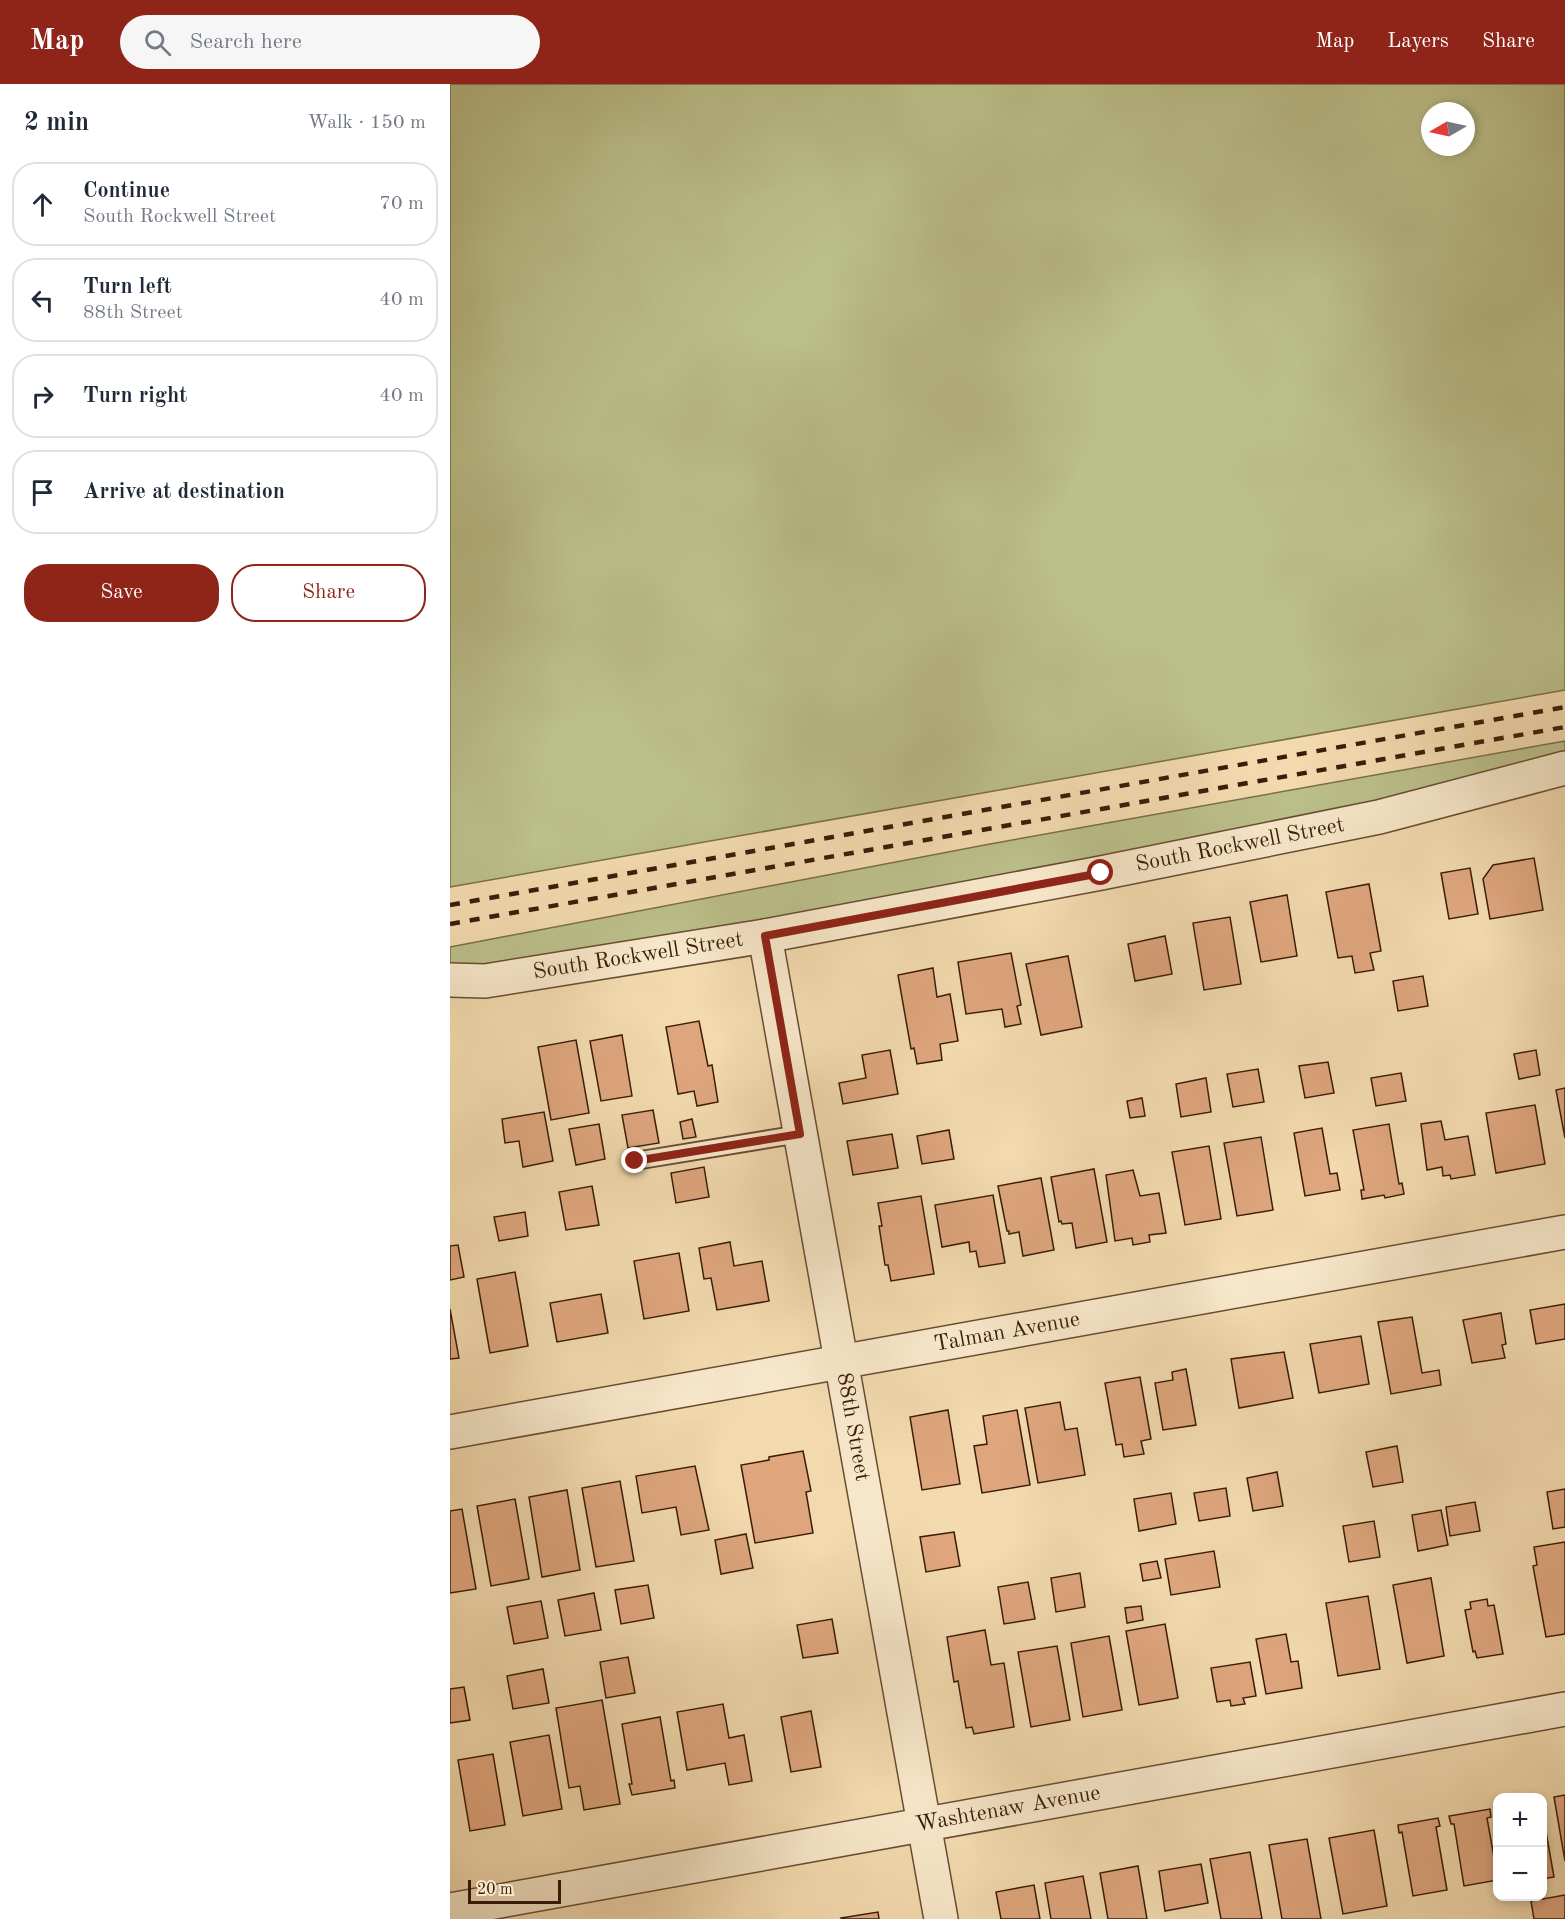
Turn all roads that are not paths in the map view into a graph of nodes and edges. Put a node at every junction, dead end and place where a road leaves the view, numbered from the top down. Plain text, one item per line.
1 (1565, 768) edge
2 (765, 936) junction
3 (450, 980) edge
4 (800, 1134) junction
5 (635, 1161) dead end
6 (1565, 1232) edge
7 (842, 1362) junction
8 (450, 1432) edge
9 (1565, 1708) edge
10 (924, 1824) junction
11 (450, 1910) edge
12 (941, 1919) edge

1 - 2 street, South Rockwell Street
2 - 3 street, South Rockwell Street
2 - 4 street, 88th Street
4 - 5 lane
4 - 7 street, 88th Street
6 - 7 street, Talman Avenue
7 - 8 street, Talman Avenue
7 - 10 street, 88th Street
9 - 10 street, Washtenaw Avenue
10 - 11 street, Washtenaw Avenue
10 - 12 street, 88th Street

